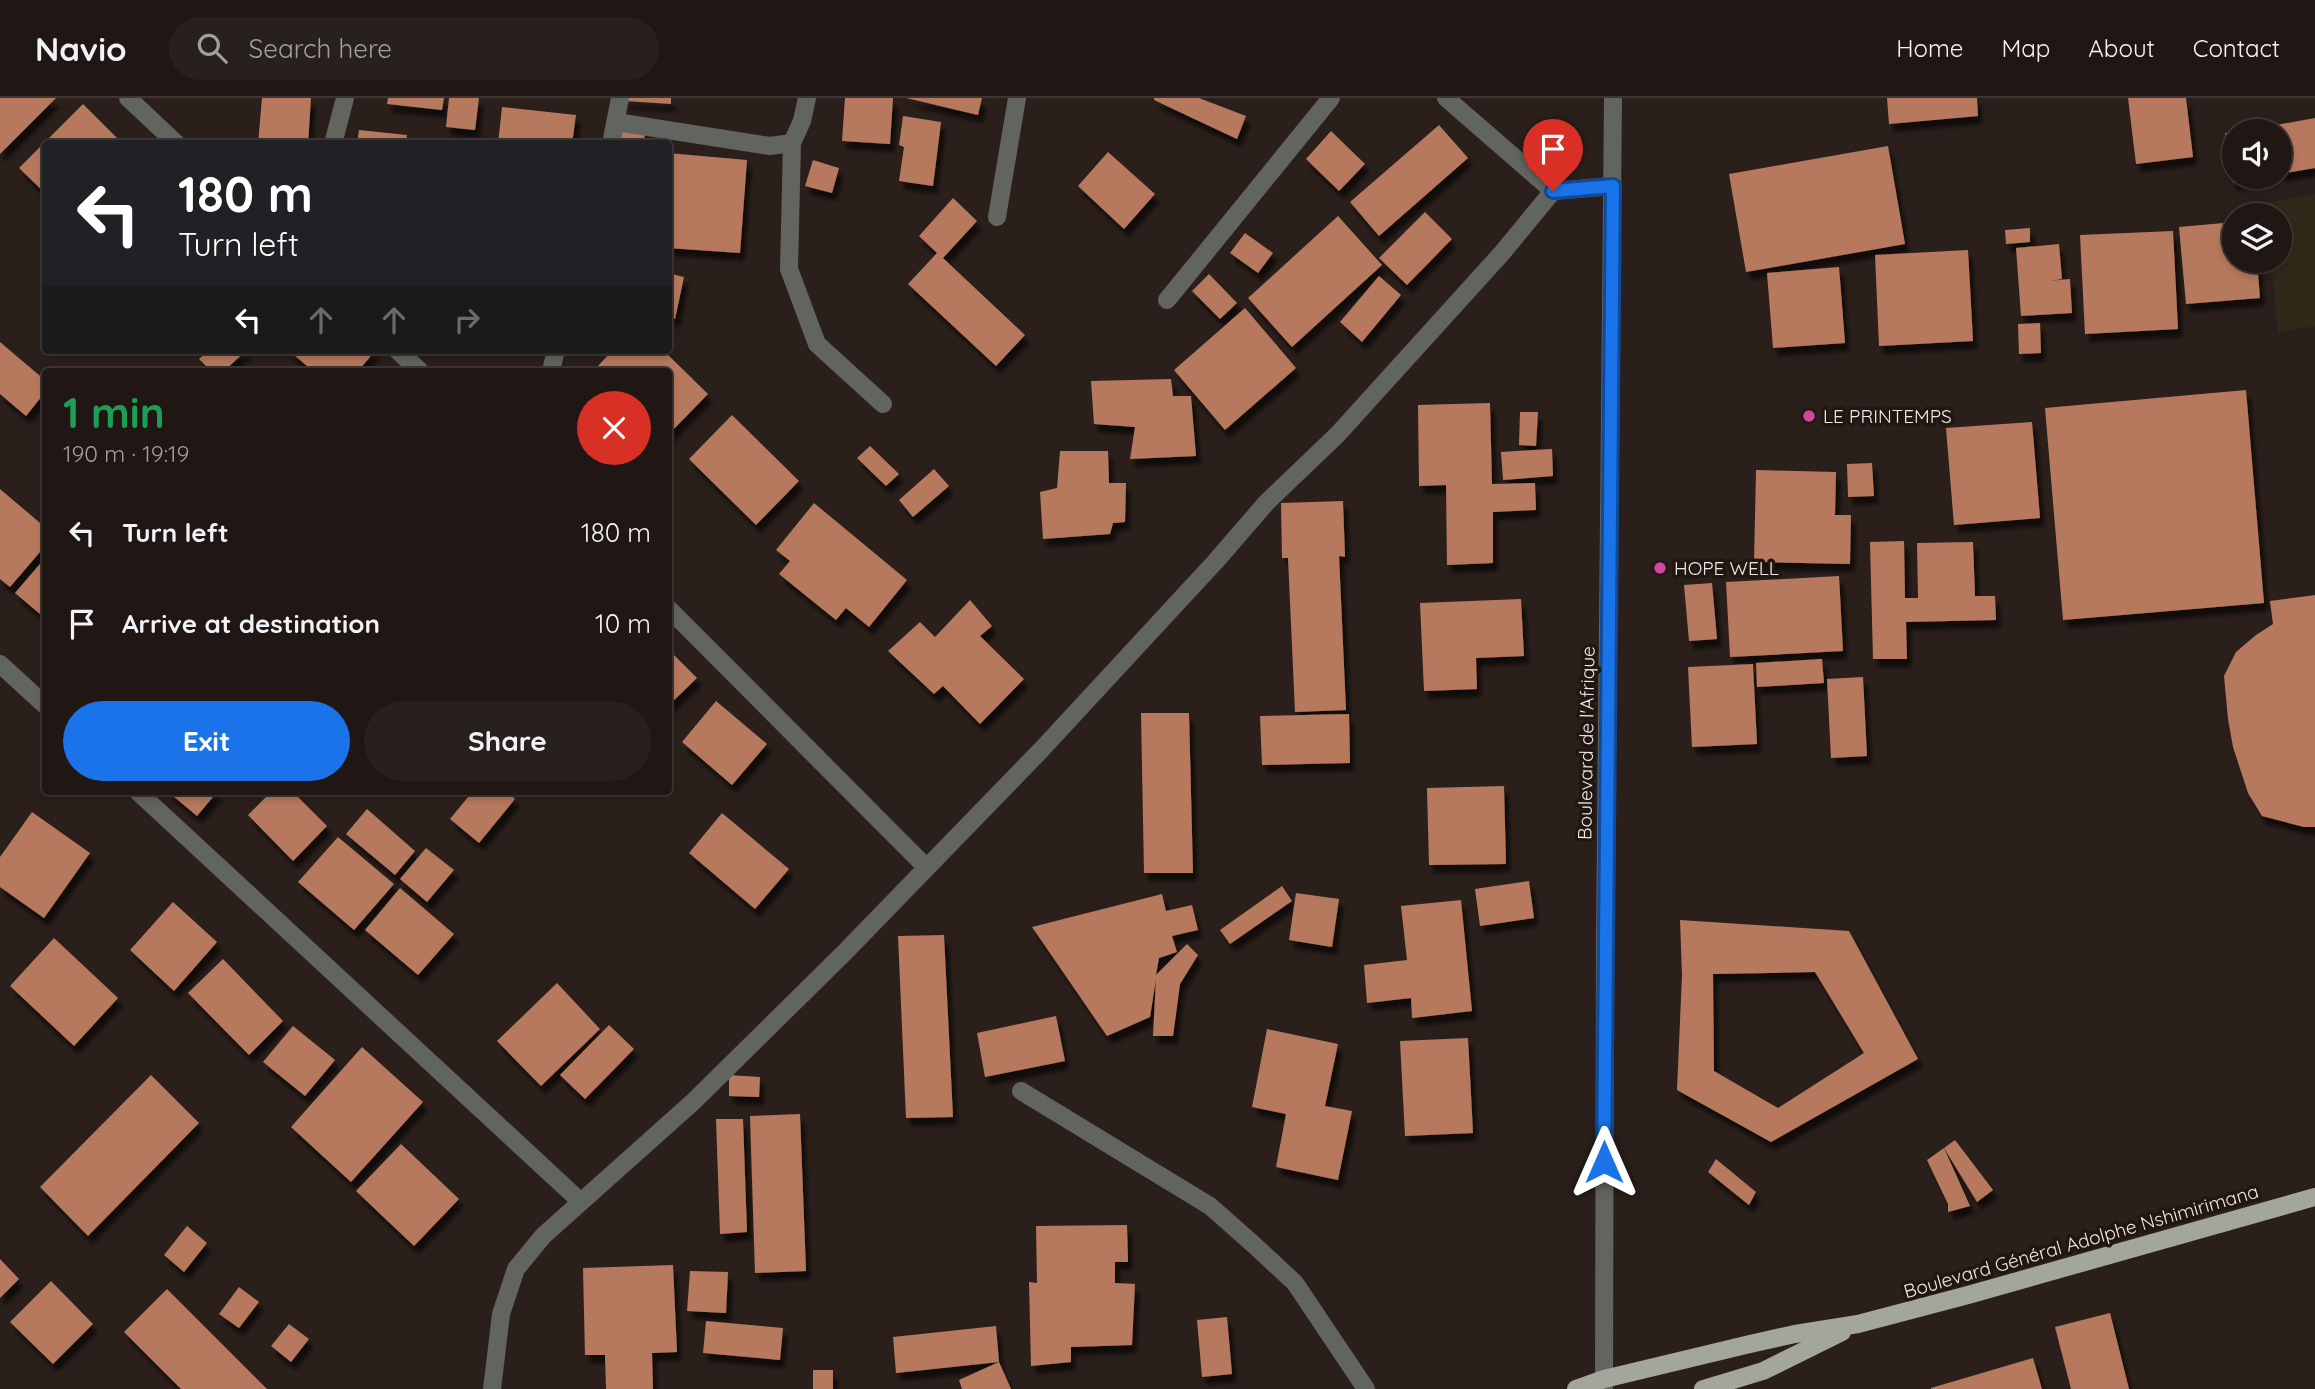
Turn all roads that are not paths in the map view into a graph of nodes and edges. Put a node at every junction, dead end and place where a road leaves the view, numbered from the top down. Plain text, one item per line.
1 (128, 98) edge
2 (345, 98) edge
3 (620, 98) edge
4 (807, 98) edge
5 (1017, 98) edge
6 (1331, 98) edge
7 (1446, 98) edge
8 (1613, 98) edge
9 (616, 122) junction
10 (173, 140) edge
11 (333, 140) edge
12 (612, 140) edge
13 (792, 143) junction
14 (1613, 186) junction
15 (1553, 191) junction
16 (998, 217) dead end
17 (1167, 300) dead end
18 (401, 354) edge
19 (417, 368) edge
20 (884, 404) dead end
21 (672, 612) edge
22 (0, 664) edge
23 (42, 702) edge
24 (141, 795) edge
25 (926, 867) junction
26 (1021, 1091) dead end
27 (2315, 1197) edge
28 (580, 1201) junction
29 (1858, 1324) junction
30 (1604, 1384) edge
31 (492, 1389) edge
32 (1366, 1389) edge
33 (1576, 1389) edge
34 (1703, 1389) edge

1 - 10 street
2 - 11 street
3 - 9 street
4 - 13 street
5 - 16 street
6 - 17 street
7 - 15 street
8 - 14 street, Boulevard de l'Afrique
9 - 12 street
9 - 13 street
13 - 20 street
14 - 15 street
14 - 30 street, Boulevard de l'Afrique
15 - 25 street
18 - 19 street
21 - 25 street
22 - 23 street
24 - 28 street
25 - 28 street
26 - 32 street
27 - 29 main road, Boulevard Général Adolphe Nshimirimana
28 - 31 street
29 - 30 main road, Boulevard Général Adolphe Nshimirimana
29 - 34 main road, Boulevard Général Adolphe Nshimirimana
30 - 33 main road, Boulevard Général Adolphe Nshimirimana

